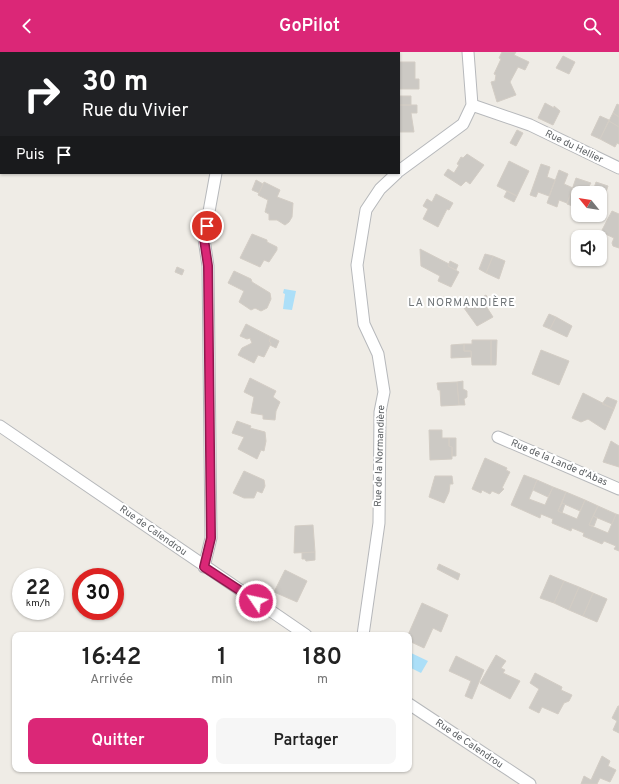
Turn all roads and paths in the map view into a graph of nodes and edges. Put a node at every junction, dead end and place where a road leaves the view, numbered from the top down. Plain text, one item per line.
1 (468, 52) edge
2 (472, 105) junction
3 (619, 168) edge
4 (400, 171) edge
5 (216, 174) edge
6 (396, 174) edge
7 (0, 426) edge
8 (498, 437) dead end
9 (619, 489) edge
10 (204, 567) junction
11 (302, 632) edge
12 (363, 632) edge
13 (412, 706) edge
14 (530, 784) edge

1 - 2 street, Rue de la Normandière
2 - 3 street, Rue du Hellier
2 - 4 street, Rue de la Normandière
5 - 10 street
6 - 12 street, Rue de la Normandière
7 - 10 street, Rue de Calendrou
8 - 9 street, Rue de la Lande d'Abas
10 - 11 street, Rue de Calendrou
13 - 14 street, Rue de Calendrou

